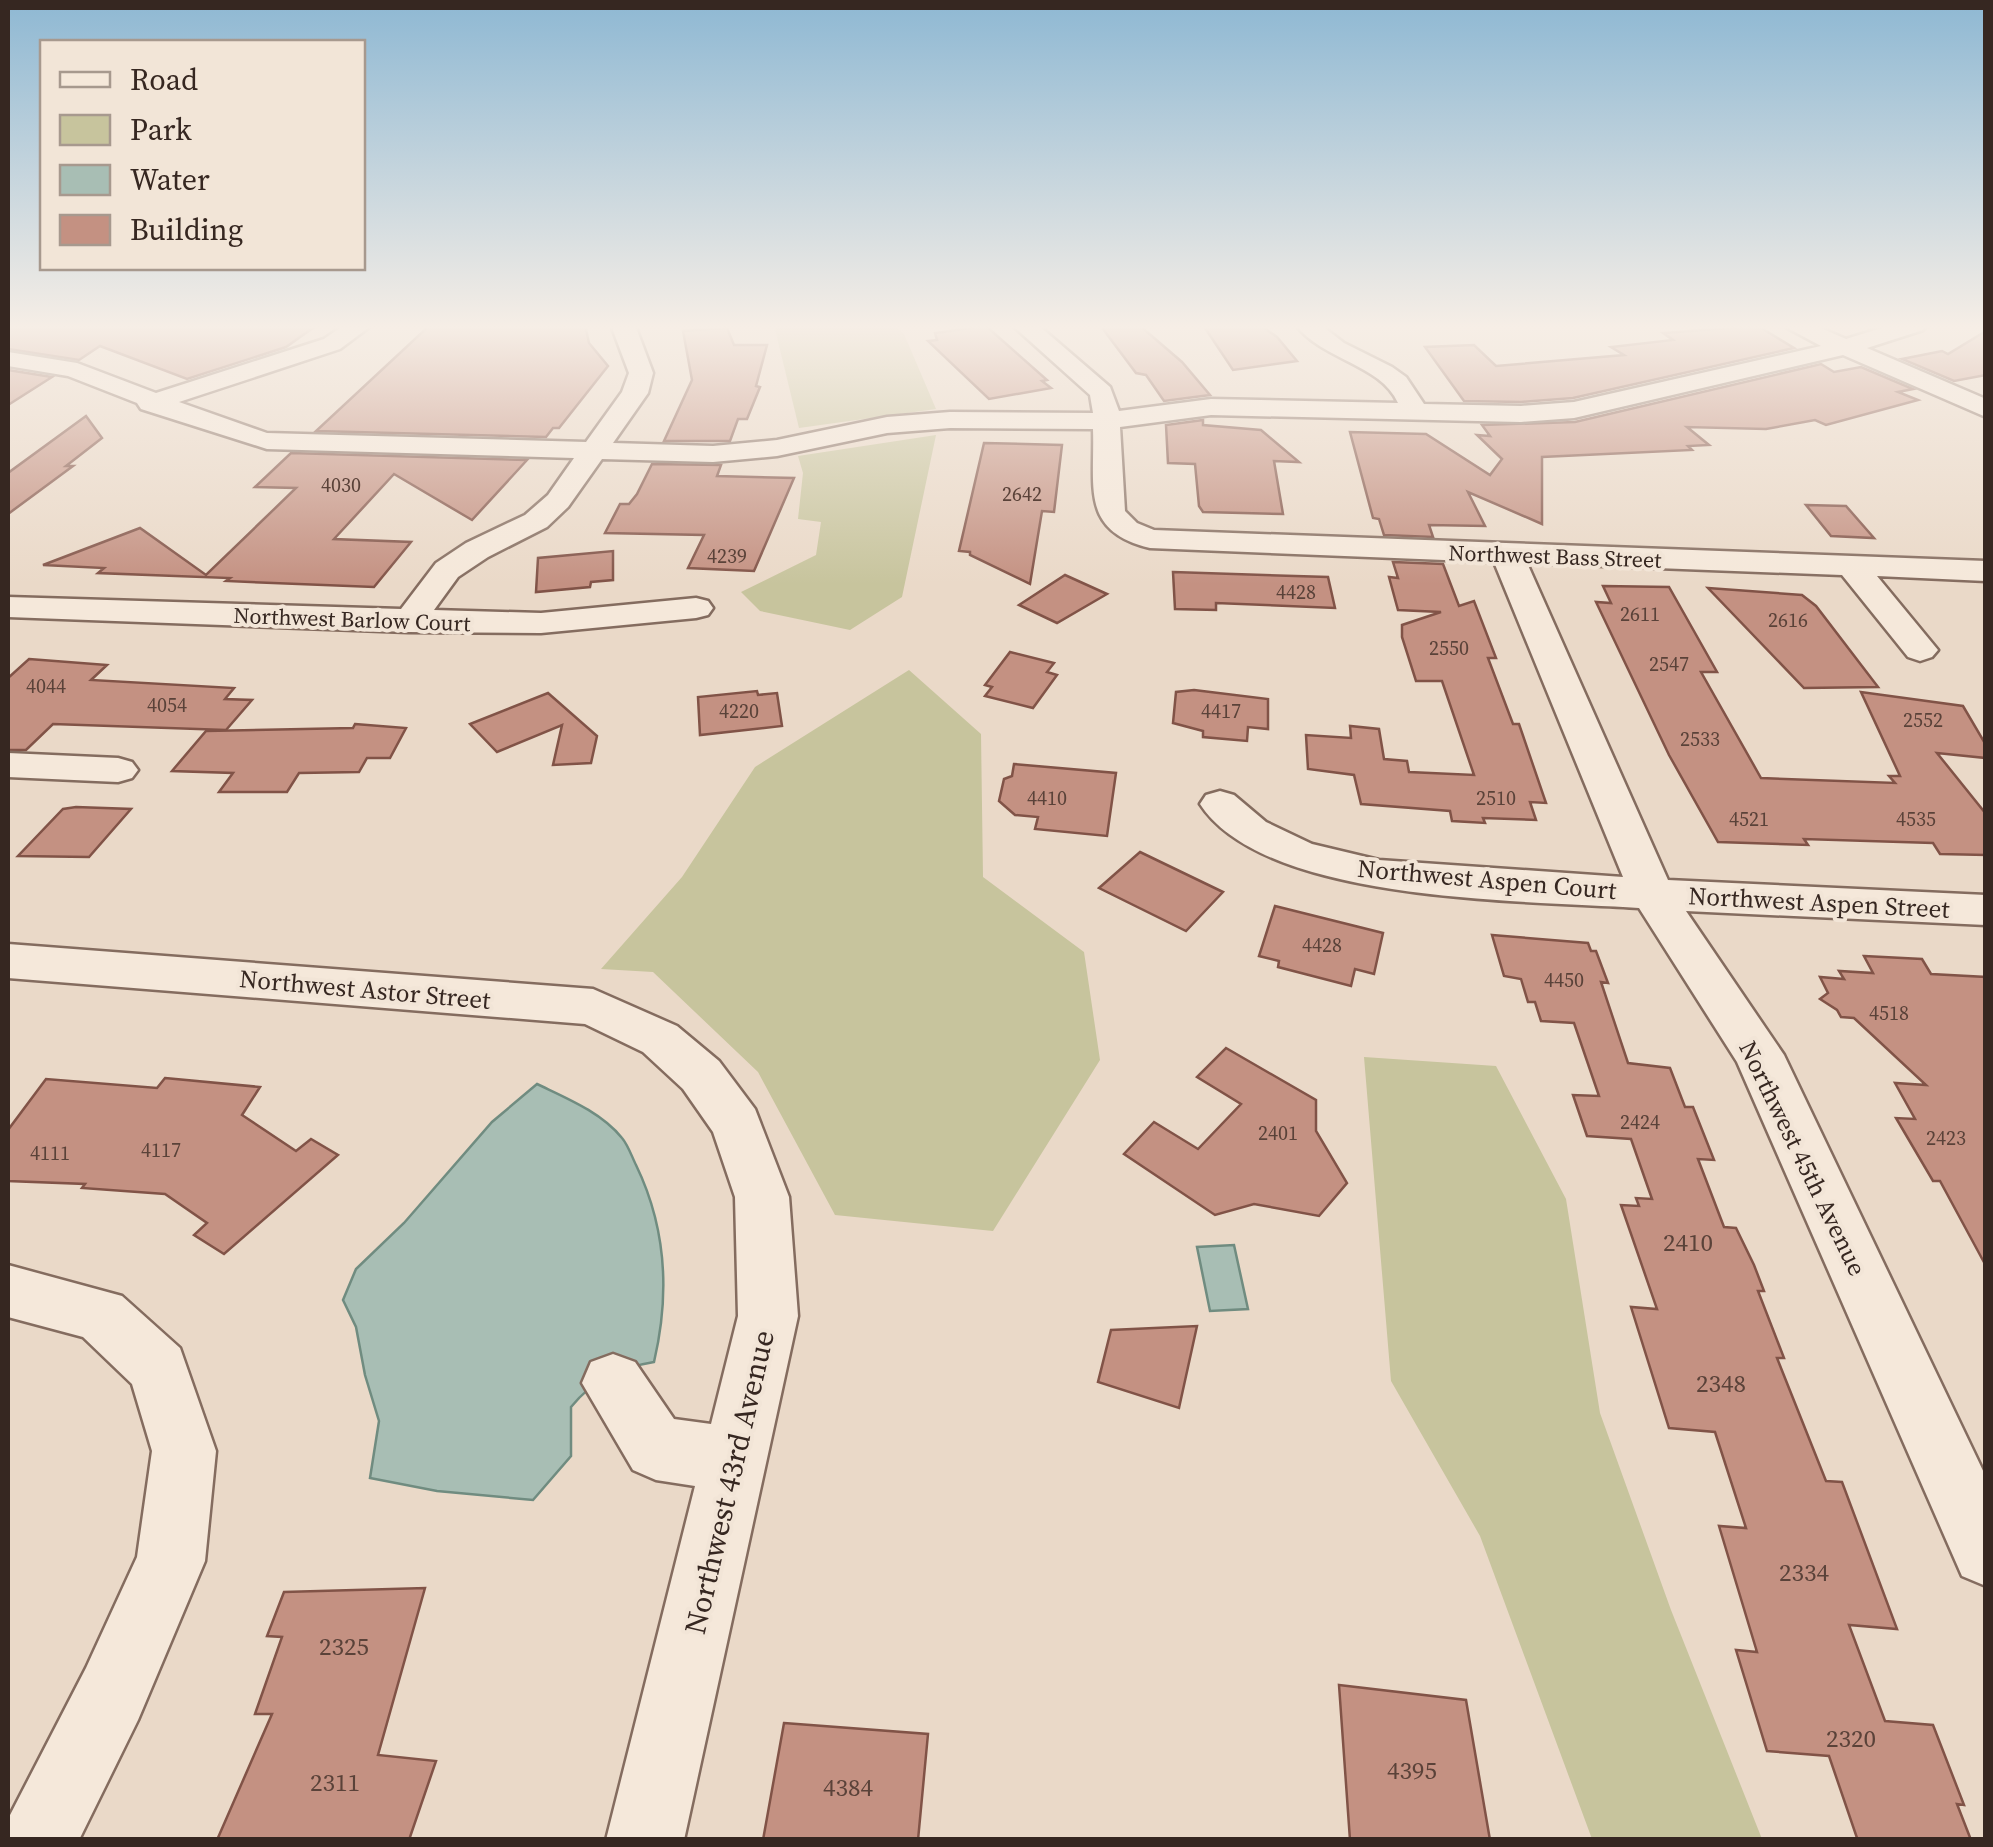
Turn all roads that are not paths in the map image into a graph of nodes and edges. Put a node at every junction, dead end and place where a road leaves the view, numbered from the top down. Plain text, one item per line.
1 (175, 411) edge
2 (622, 411) edge
3 (1105, 411) edge
4 (1182, 411) edge
5 (1383, 411) edge
6 (1480, 411) edge
7 (1416, 412) joint
8 (1108, 422) junction
9 (592, 453) junction
10 (1506, 554) junction
11 (1850, 566) junction
12 (1986, 571) edge
13 (8, 607) edge
14 (696, 608) dead end
15 (408, 622) junction
16 (1920, 650) dead end
17 (8, 765) edge
18 (118, 770) dead end
19 (1220, 804) dead end
20 (1652, 894) junction
21 (1986, 910) edge
22 (8, 961) edge
23 (701, 1075) joint
24 (8, 1291) edge
25 (613, 1383) dead end
26 (734, 1460) junction
27 (1986, 1552) edge
28 (38, 1840) edge
29 (645, 1840) edge

1 - 9 street
2 - 9 street
3 - 8 street
4 - 8 street
5 - 7 street
6 - 7 street
8 - 9 street
8 - 10 street, Northwest Bass Street
9 - 15 street
10 - 11 street, Northwest Bass Street
10 - 20 street, Northwest 45th Avenue
11 - 12 street, Northwest Bass Street
11 - 16 street
13 - 15 street, Northwest Barlow Court
14 - 15 street, Northwest Barlow Court
17 - 18 street
19 - 20 street, Northwest Aspen Court
20 - 21 street, Northwest Aspen Street
20 - 27 street, Northwest 45th Avenue
22 - 23 street, Northwest Astor Street
23 - 26 street, Northwest 43rd Avenue
24 - 28 street
25 - 26 street
26 - 29 street, Northwest 43rd Avenue

